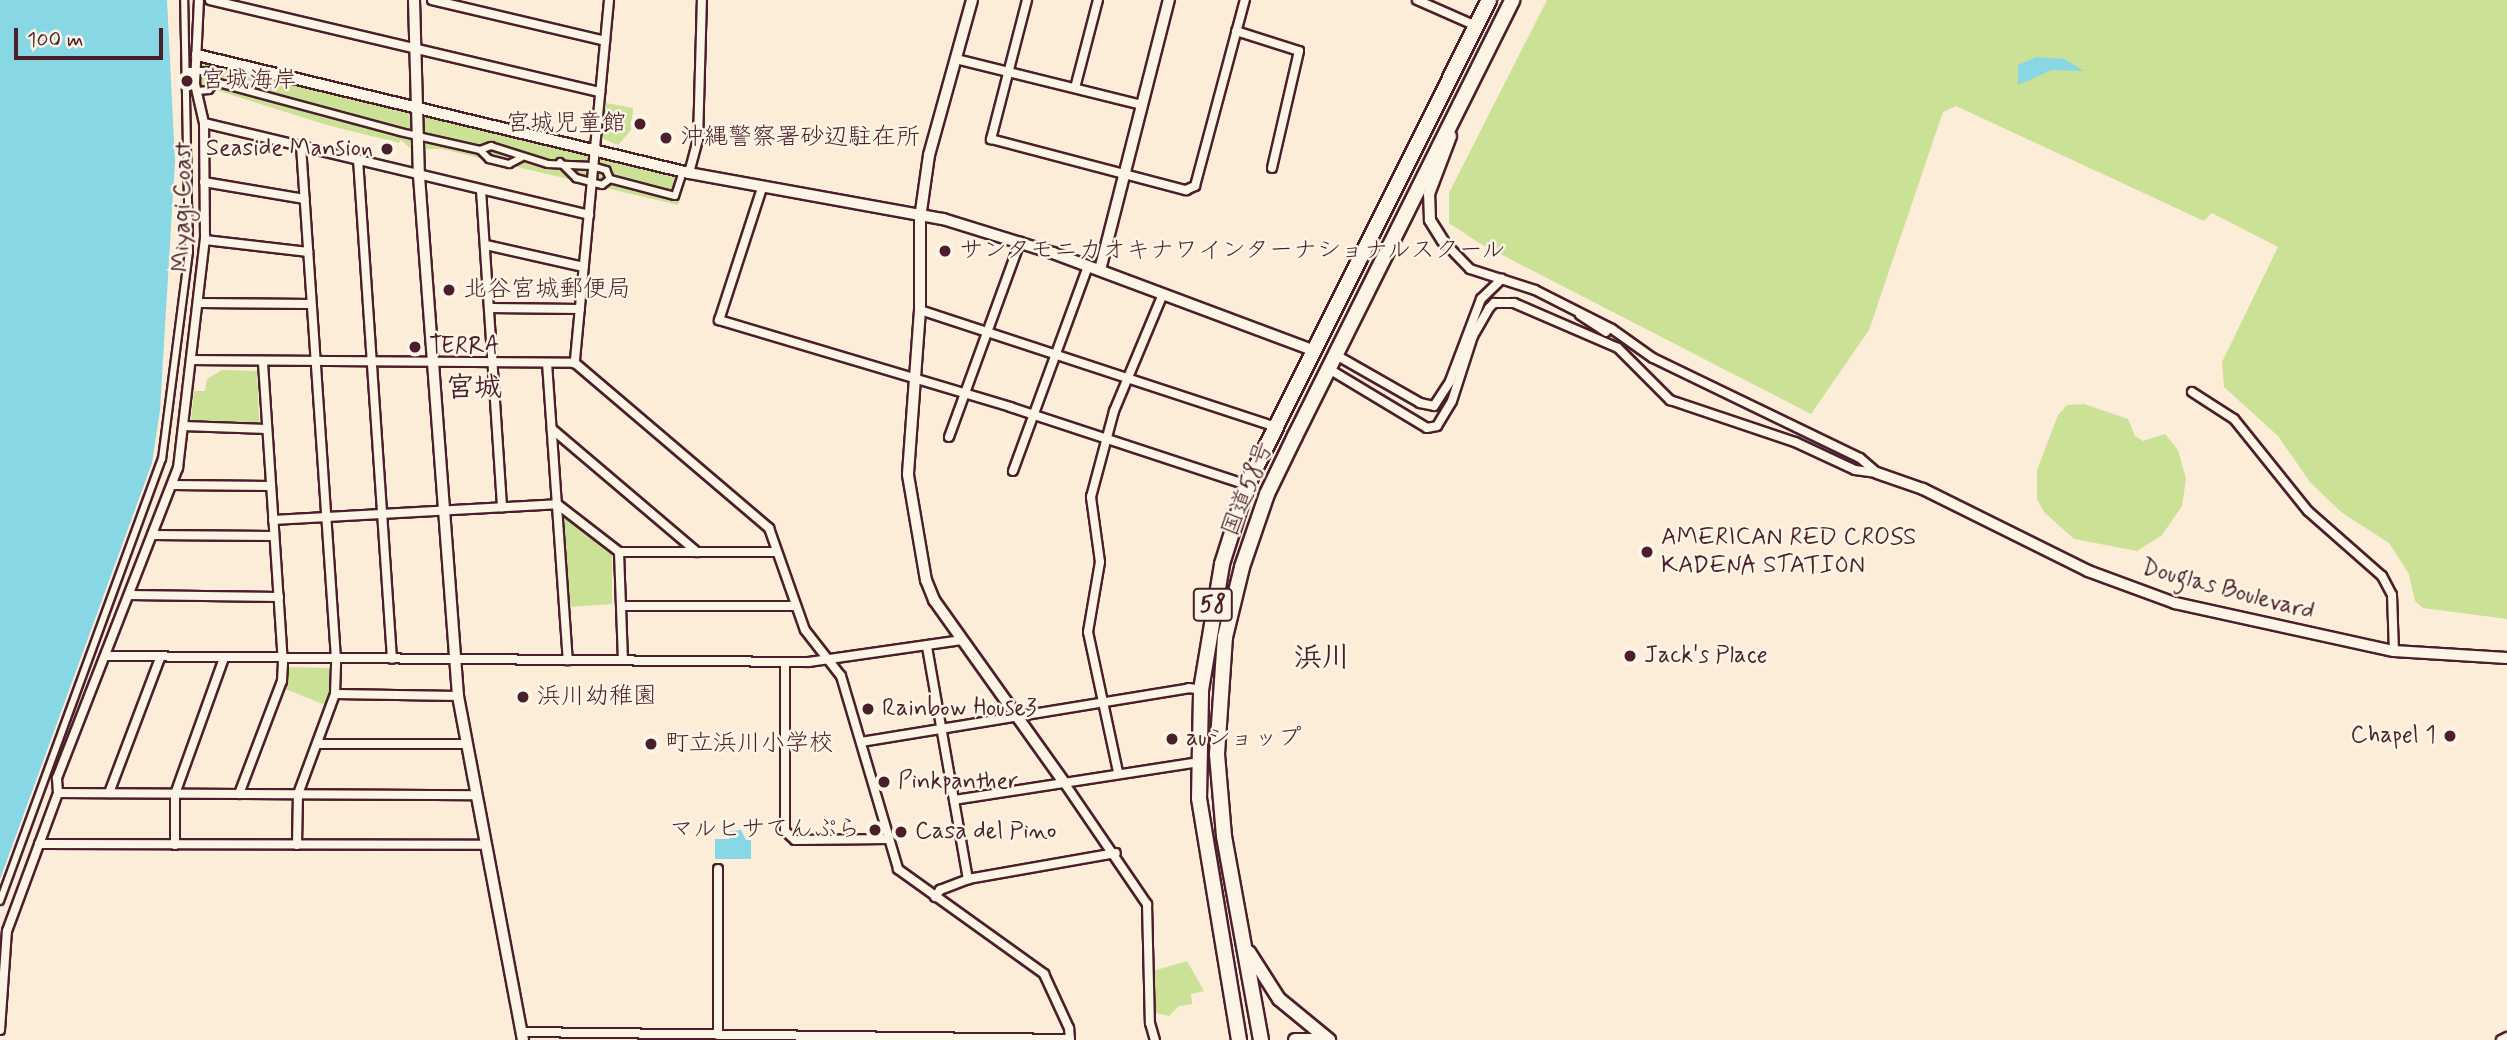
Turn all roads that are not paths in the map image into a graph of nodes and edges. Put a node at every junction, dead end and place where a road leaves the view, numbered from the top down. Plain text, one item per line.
1 (184, 0) edge
2 (199, 0) edge
3 (210, 0) edge
4 (414, 0) edge
5 (432, 0) edge
6 (610, 0) edge
7 (702, 0) edge
8 (972, 0) edge
9 (1027, 0) edge
10 (1098, 0) edge
11 (1169, 0) edge
12 (1245, 0) edge
13 (1418, 0) edge
14 (1489, 0) edge
15 (1512, 0) edge
16 (1476, 26) junction
17 (1236, 31) junction
18 (605, 41) junction
19 (415, 49) junction
20 (197, 55) junction
21 (956, 59) junction
22 (191, 71) junction
23 (1009, 72) junction
24 (215, 82) junction
25 (1075, 88) junction
26 (1469, 88) junction
27 (197, 91) junction
28 (600, 92) junction
29 (1142, 105) junction
30 (418, 108) junction
31 (204, 123) junction
32 (418, 136) junction
33 (301, 146) junction
34 (480, 150) junction
35 (594, 151) junction
36 (521, 158) junction
37 (358, 159) junction
38 (560, 162) junction
39 (593, 166) junction
40 (1272, 168) dead end
41 (686, 172) junction
42 (1125, 173) junction
43 (419, 176) junction
44 (610, 179) junction
45 (592, 181) junction
46 (204, 182) junction
47 (762, 188) junction
48 (481, 190) junction
49 (305, 199) junction
50 (589, 215) junction
51 (920, 218) junction
52 (205, 240) junction
53 (1443, 241) joint
54 (1020, 242) junction
55 (486, 245) junction
56 (308, 252) junction
57 (1088, 266) junction
58 (584, 267) junction
59 (1100, 270) junction
60 (1503, 279) junction
61 (1162, 296) junction
62 (200, 303) junction
63 (311, 304) junction
64 (490, 308) junction
65 (580, 309) junction
66 (919, 310) junction
67 (985, 331) junction
68 (1604, 337) junction
69 (1313, 350) junction
70 (1055, 354) junction
71 (191, 360) junction
72 (263, 361) junction
73 (1332, 361) junction
74 (316, 363) junction
75 (372, 363) junction
76 (547, 363) junction
77 (575, 363) junction
78 (494, 364) junction
79 (433, 365) junction
80 (1127, 377) junction
81 (916, 379) junction
82 (2192, 392) dead end
83 (964, 393) junction
84 (1034, 415) junction
85 (183, 426) junction
86 (1275, 427) junction
87 (267, 429) junction
88 (552, 429) junction
89 (949, 438) dead end
90 (1107, 441) junction
91 (1013, 471) dead end
92 (1877, 473) junction
93 (173, 485) junction
94 (1247, 485) junction
95 (271, 486) junction
96 (557, 504) junction
97 (502, 507) junction
98 (441, 510) junction
99 (383, 514) junction
100 (327, 518) junction
101 (273, 520) junction
102 (152, 535) junction
103 (273, 536) junction
104 (619, 552) junction
105 (697, 552) junction
106 (775, 552) junction
107 (129, 595) junction
108 (279, 597) junction
109 (621, 606) junction
110 (796, 606) junction
111 (961, 640) junction
112 (927, 647) junction
113 (2394, 651) junction
114 (107, 656) junction
115 (160, 657) junction
116 (224, 658) junction
117 (283, 658) junction
118 (336, 659) junction
119 (392, 659) junction
120 (2507, 659) edge
121 (456, 660) junction
122 (568, 660) junction
123 (623, 660) junction
124 (785, 662) junction
125 (832, 662) junction
126 (1201, 690) junction
127 (335, 694) junction
128 (458, 696) junction
129 (1103, 701) junction
130 (1017, 718) junction
131 (942, 730) junction
132 (861, 742) junction
133 (317, 744) junction
134 (467, 744) junction
135 (1200, 762) junction
136 (1118, 772) junction
137 (1063, 781) junction
138 (58, 793) junction
139 (109, 793) junction
140 (175, 794) junction
141 (239, 794) junction
142 (298, 794) junction
143 (476, 795) junction
144 (954, 800) junction
145 (889, 839) junction
146 (39, 844) junction
147 (175, 845) junction
148 (297, 845) junction
149 (485, 845) junction
150 (1115, 853) junction
151 (718, 869) dead end
152 (968, 879) junction
153 (935, 897) junction
154 (0, 901) edge
155 (1238, 930) junction
156 (0, 1030) edge
157 (718, 1035) junction
158 (522, 1036) edge
159 (2507, 1037) edge
160 (1070, 1040) edge
161 (1155, 1040) edge
162 (1238, 1040) edge
163 (1261, 1040) edge
164 (1295, 1040) edge
165 (1314, 1040) edge
166 (1329, 1040) edge
167 (2501, 1040) edge

1 - 22 street
2 - 20 street, Miyagi Coast
3 - 19 street
4 - 19 street
5 - 18 street
6 - 18 street
7 - 41 street
8 - 21 street
9 - 23 street
10 - 25 street
11 - 29 street
12 - 17 street
13 - 16 street
14 - 16 highway, 国道58号 / 58
15 - 26 highway, 国道58号 / 58
16 - 69 highway, 国道58号 / 58
17 - 40 street
17 - 42 street
18 - 28 street
19 - 28 street
19 - 30 street
20 - 22 street, Miyagi Coast
20 - 30 street
21 - 23 street
21 - 51 street
22 - 24 street
22 - 27 street, Miyagi Coast
22 - 154 street
23 - 25 street
23 - 42 street
24 - 27 street
24 - 32 street
25 - 29 street
26 - 53 street
26 - 73 highway, 国道58号 / 58
27 - 31 street, Miyagi Coast
28 - 35 street
29 - 42 street
30 - 32 street
30 - 35 street
31 - 33 street
31 - 46 street, Miyagi Coast
32 - 34 street
32 - 43 street
33 - 37 street
33 - 49 street
34 - 36 street
34 - 36 street
35 - 39 street
35 - 41 street
36 - 38 street
37 - 43 street
37 - 75 street
38 - 39 street
38 - 45 street
39 - 44 street
39 - 45 street
41 - 44 street
41 - 47 street
42 - 59 street
43 - 48 street
43 - 79 street
44 - 45 street
45 - 50 street
46 - 49 street
46 - 52 street, Miyagi Coast
47 - 51 street
47 - 81 street
48 - 50 street
48 - 55 street
49 - 56 street
50 - 58 street
51 - 54 street
51 - 66 street
52 - 56 street
52 - 62 street, Miyagi Coast
53 - 60 street
54 - 57 street
54 - 67 street
55 - 58 street
55 - 64 street
56 - 63 street
57 - 59 street
57 - 70 street
58 - 65 street
59 - 61 street
60 - 68 street
60 - 73 street
61 - 69 street
61 - 80 street
62 - 63 street
62 - 71 street, Miyagi Coast
63 - 74 street
64 - 65 street
64 - 78 street
65 - 77 street
66 - 67 street
66 - 81 street
67 - 70 street
67 - 83 street
68 - 73 street
68 - 92 street
68 - 92 street
69 - 73 street
69 - 86 highway, 国道58号 / 58
70 - 80 street
70 - 84 street
71 - 72 street
71 - 85 street, Miyagi Coast
72 - 74 street
72 - 87 street
73 - 155 highway, 国道58号 / 58
74 - 75 street
74 - 100 street
75 - 79 street
75 - 99 street
76 - 77 street
76 - 78 street
76 - 88 street
77 - 106 street
78 - 79 street
78 - 97 street
79 - 98 street
80 - 86 street
80 - 90 street
81 - 83 street
81 - 111 street
82 - 113 street
83 - 84 street
83 - 89 street
84 - 90 street
84 - 91 street
85 - 87 street
85 - 93 street, Miyagi Coast
86 - 94 highway, 国道58号 / 58
87 - 95 street
88 - 96 street
88 - 105 street
90 - 94 street
90 - 129 street
92 - 113 street, Douglas Boulevard
93 - 95 street
93 - 102 street, Miyagi Coast
94 - 126 highway, 国道58号 / 58
95 - 101 street
96 - 97 street
96 - 104 street
96 - 122 street
97 - 98 street
98 - 99 street
98 - 121 street
99 - 100 street
99 - 119 street
100 - 101 street
100 - 118 street
101 - 103 street
102 - 103 street
102 - 107 street, Miyagi Coast
103 - 108 street
104 - 105 street
104 - 109 street
105 - 106 street
106 - 110 street
107 - 108 street
107 - 114 street, Miyagi Coast
108 - 117 street
109 - 110 street
109 - 123 street
110 - 125 street
111 - 112 street
111 - 130 street
112 - 125 street
112 - 131 street
113 - 120 street, Douglas Boulevard
114 - 115 street
114 - 138 street, Miyagi Coast
115 - 116 street
115 - 139 street
116 - 117 street
116 - 140 street
117 - 118 street
117 - 141 street
118 - 119 street
118 - 127 street
119 - 121 street
121 - 122 street
121 - 128 street
122 - 123 street
123 - 124 street
124 - 125 street
124 - 145 street
125 - 132 street
126 - 129 street
126 - 135 highway, 国道58号 / 58
127 - 128 street
127 - 133 street
128 - 134 street
129 - 130 street
129 - 136 street
130 - 131 street
130 - 137 street
131 - 132 street
131 - 144 street
132 - 145 street
133 - 134 street
133 - 142 street
134 - 143 street
135 - 136 street
135 - 162 highway, 国道58号 / 58
136 - 137 street
137 - 144 street
137 - 150 street
138 - 139 street
138 - 146 street, Miyagi Coast
139 - 140 street
140 - 141 street
140 - 147 street
141 - 142 street
142 - 143 street
142 - 148 street
143 - 149 street
144 - 152 street
145 - 153 street
146 - 147 street
146 - 156 street, Miyagi Coast
147 - 148 street
148 - 149 street
149 - 158 street
150 - 152 street
150 - 161 street
151 - 157 street
152 - 153 street
153 - 160 street
155 - 163 highway, 国道58号 / 58
155 - 166 main road
157 - 158 street
157 - 160 street
159 - 167 street
164 - 165 main road

